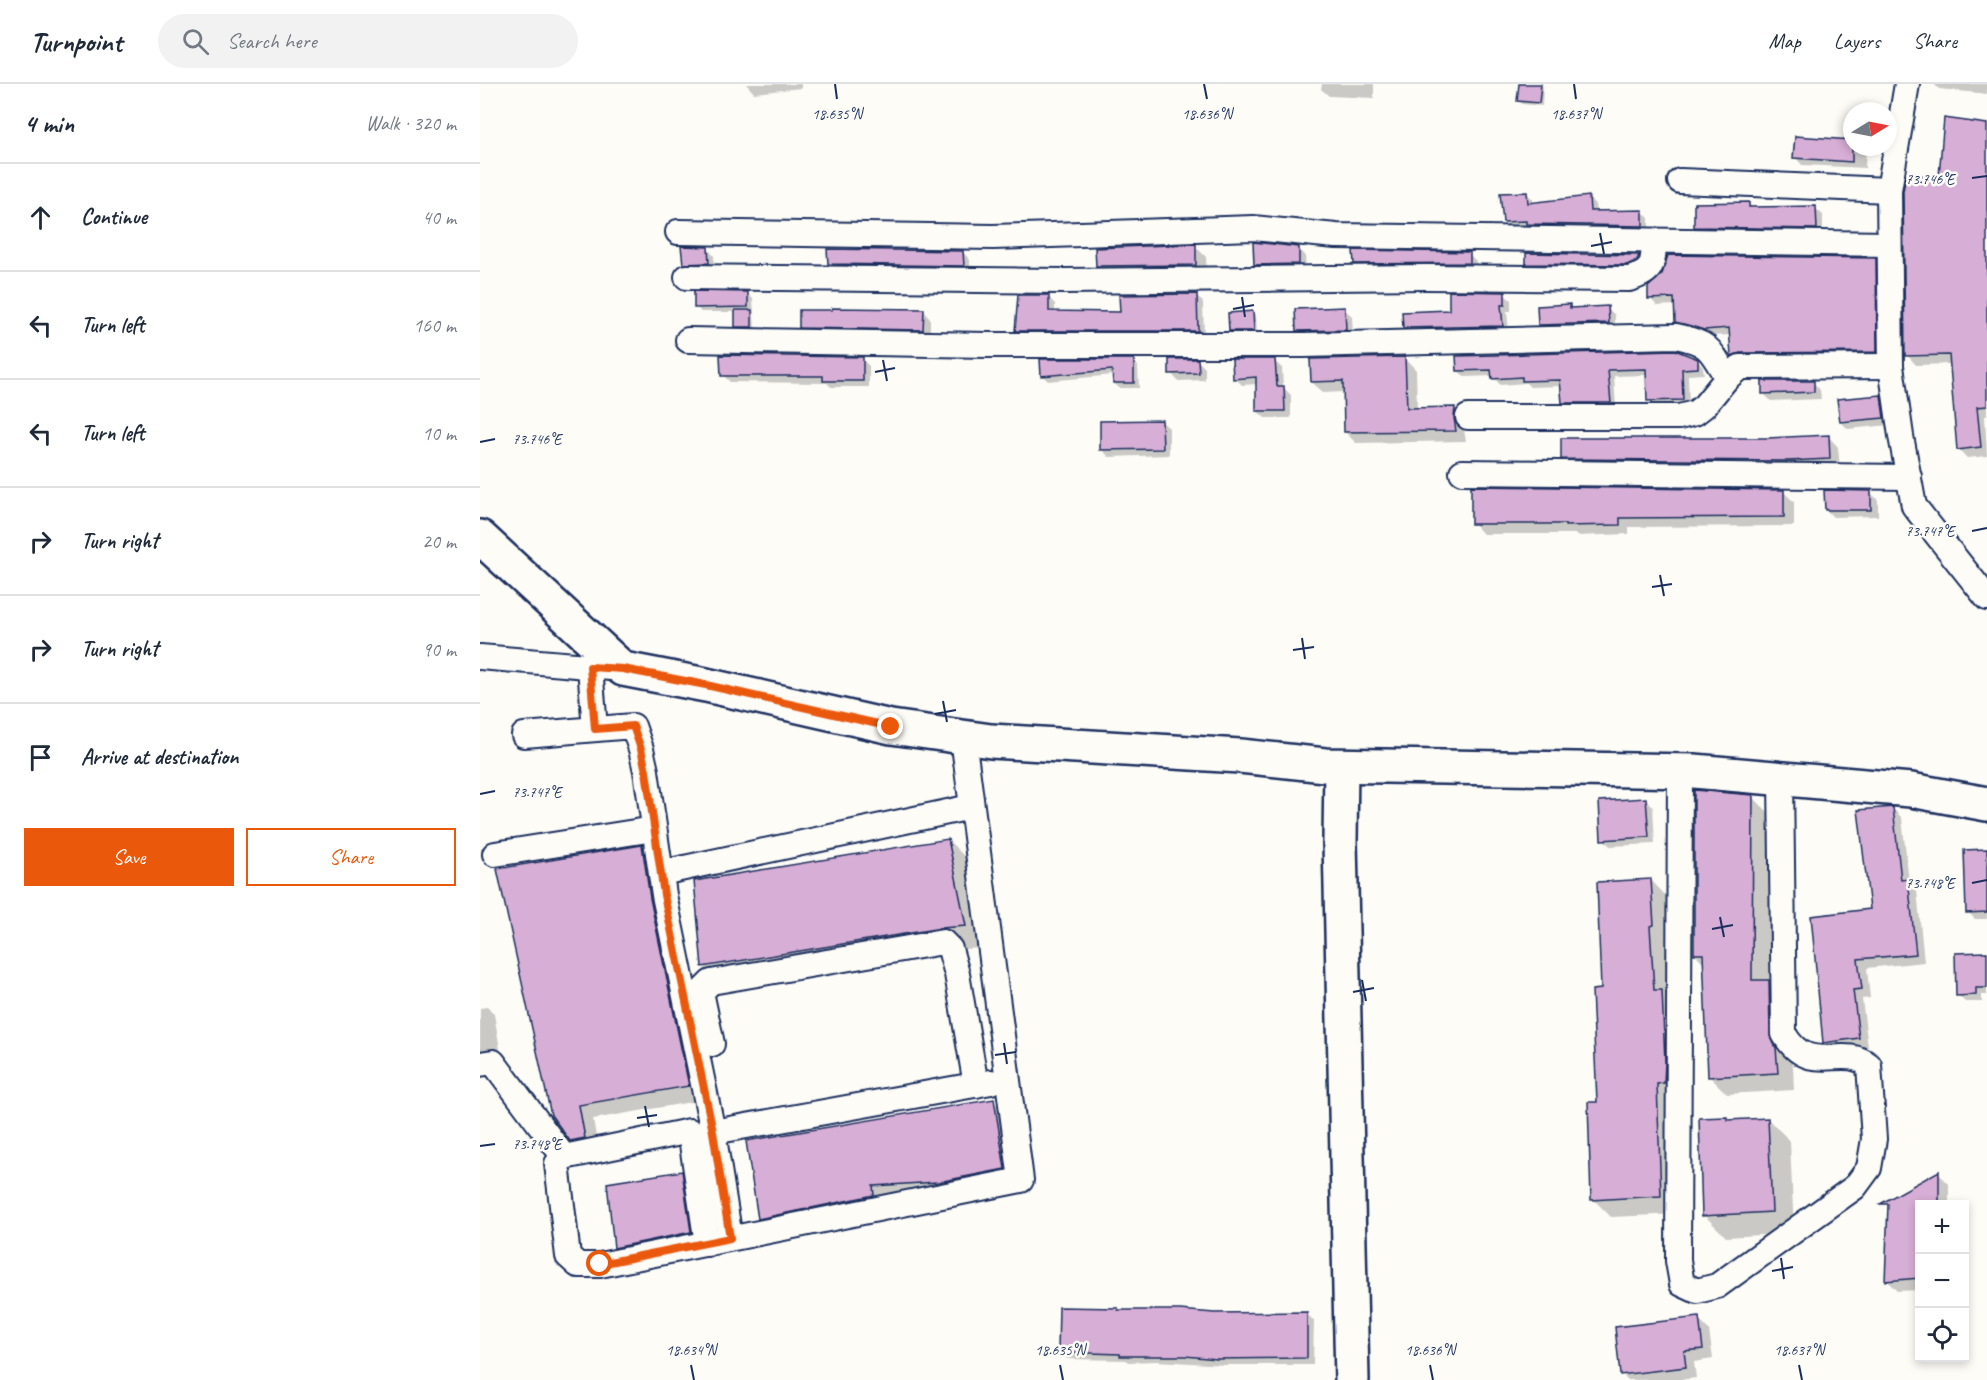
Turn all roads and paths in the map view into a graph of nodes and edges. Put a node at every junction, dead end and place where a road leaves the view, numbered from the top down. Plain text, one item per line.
1 (1907, 84) edge
2 (1680, 181) dead end
3 (1889, 190) junction
4 (678, 232) dead end
5 (1654, 241) junction
6 (1889, 244) junction
7 (687, 277) dead end
8 (688, 340) dead end
9 (1891, 366) junction
10 (1726, 378) junction
11 (1468, 417) dead end
12 (1462, 472) dead end
13 (1909, 477) junction
14 (480, 537) edge
15 (1987, 598) edge
16 (480, 657) edge
17 (590, 667) junction
18 (623, 669) junction
19 (595, 729) junction
20 (524, 735) dead end
21 (963, 738) junction
22 (1341, 766) junction
23 (1680, 770) junction
24 (1781, 777) junction
25 (1987, 804) edge
26 (970, 807) junction
27 (654, 829) junction
28 (495, 854) dead end
29 (661, 873) junction
30 (480, 1064) edge
31 (1009, 1080) junction
32 (976, 1085) junction
33 (721, 1131) junction
34 (564, 1157) junction
35 (719, 1241) junction
36 (1352, 1380) edge

1 - 3 street
2 - 3 street
3 - 6 street
4 - 5 street
5 - 6 street
5 - 7 street
6 - 9 street
8 - 10 street
9 - 10 street
9 - 13 street
10 - 11 street
12 - 13 street
13 - 15 street
14 - 18 street
16 - 17 street
17 - 18 street
17 - 19 street
18 - 21 street
19 - 20 street
19 - 27 street
21 - 22 street
21 - 26 street
22 - 23 street
22 - 36 street
23 - 24 street
23 - 24 street
24 - 25 street
26 - 29 street
26 - 31 street
27 - 28 street
27 - 29 street
29 - 33 street
30 - 34 street
31 - 32 street
31 - 35 street
32 - 33 street
32 - 33 street
33 - 35 street
34 - 35 street
34 - 35 street

